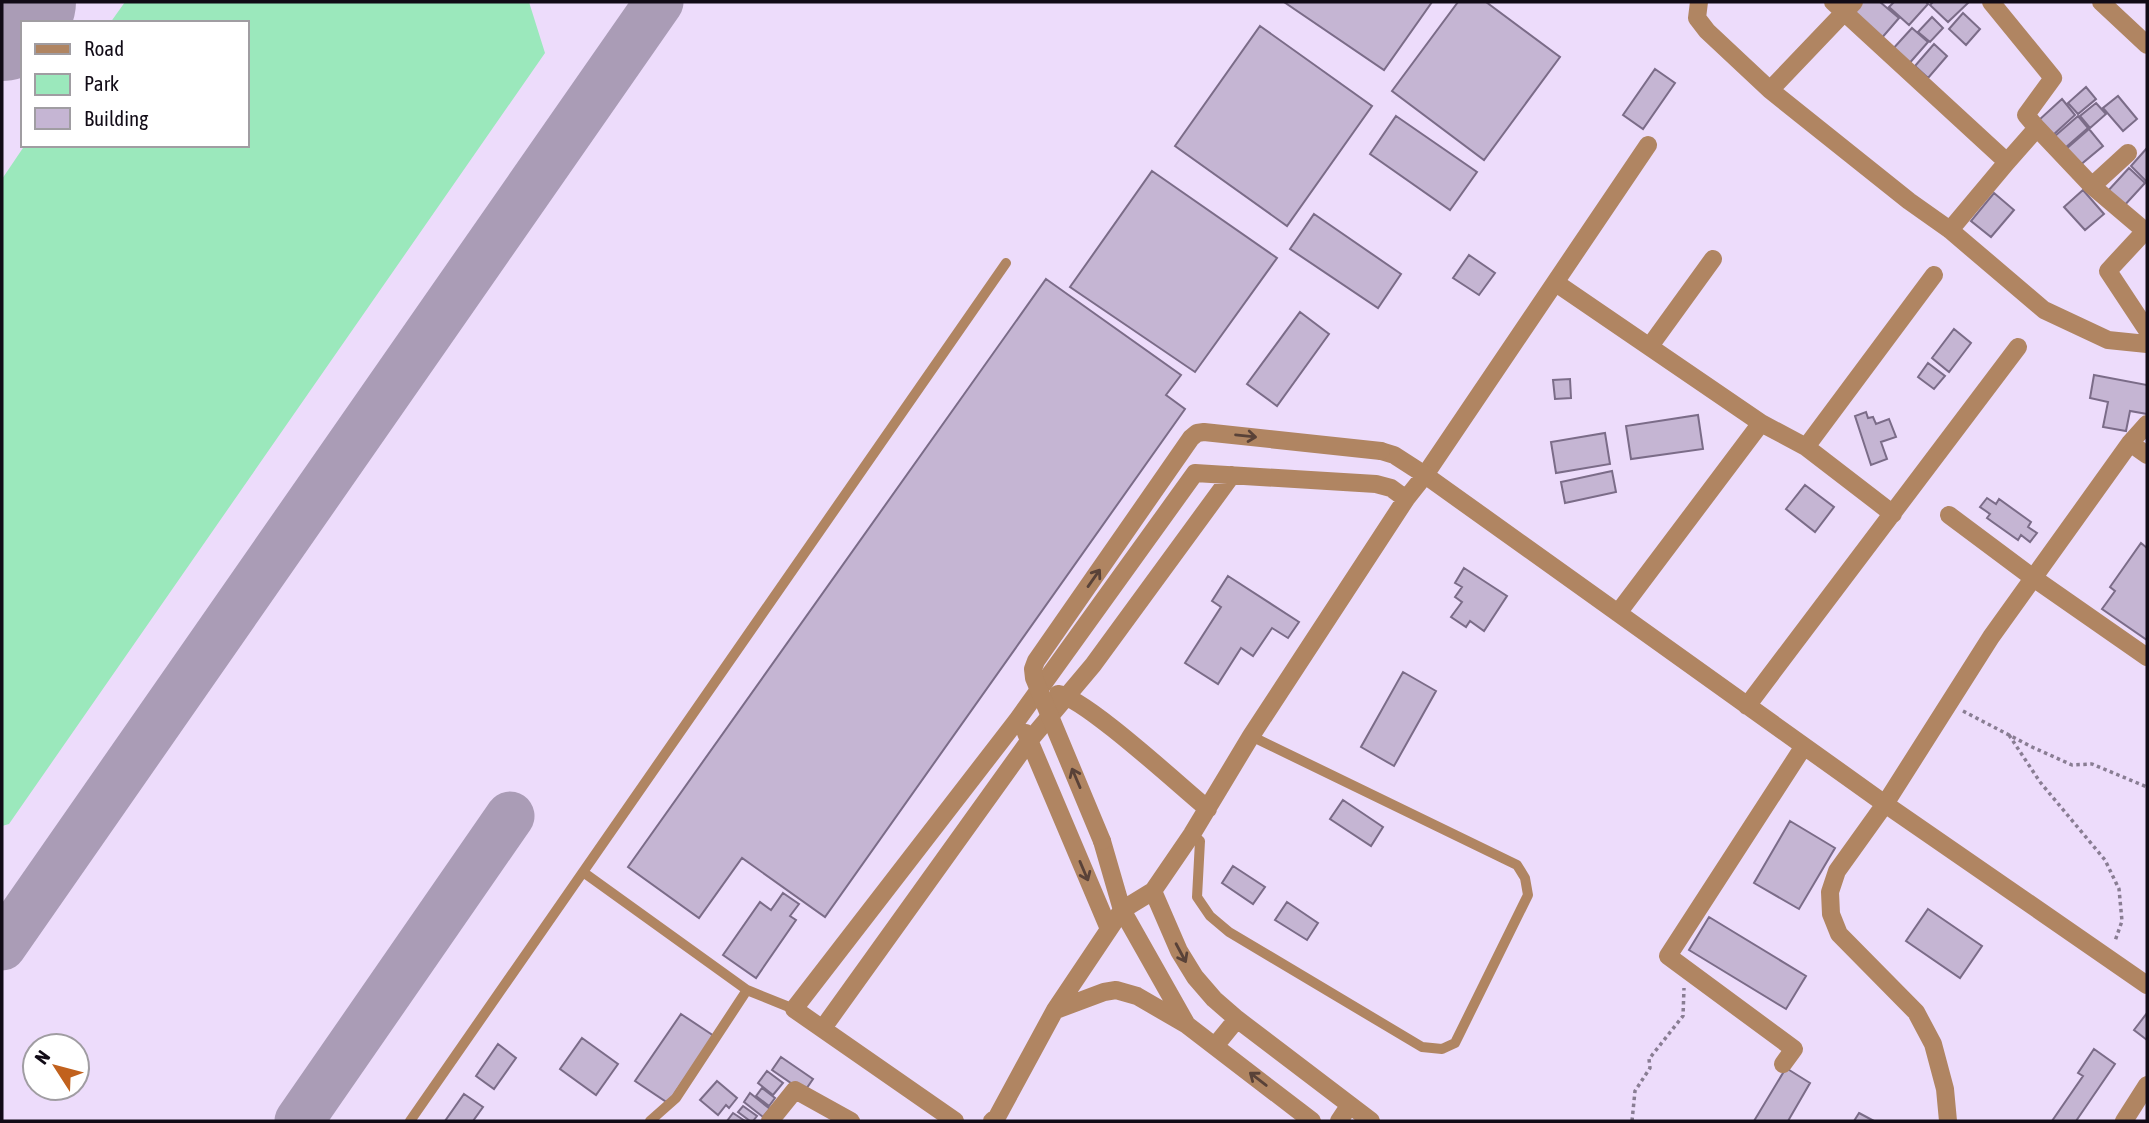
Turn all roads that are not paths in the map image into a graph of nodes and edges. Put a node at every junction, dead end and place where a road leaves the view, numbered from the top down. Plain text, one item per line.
1 (1699, 2) edge
2 (1991, 2) edge
3 (2101, 2) edge
4 (1844, 5) edge
5 (2147, 45) edge
6 (1770, 90) junction
7 (2037, 128) junction
8 (1648, 145) dead end
9 (2128, 153) dead end
10 (2007, 162) junction
11 (2092, 186) junction
12 (1950, 230) junction
13 (2146, 230) edge
14 (1713, 260) dead end
15 (1006, 263) dead end
16 (1934, 275) dead end
17 (1556, 283) junction
18 (2147, 330) edge
19 (2147, 344) edge
20 (1650, 346) junction
21 (2018, 347) dead end
22 (1761, 423) junction
23 (2147, 424) edge
24 (2130, 443) junction
25 (1806, 447) junction
26 (2147, 455) edge
27 (1232, 475) junction
28 (1425, 475) junction
29 (1406, 499) junction
30 (1893, 514) junction
31 (1950, 515) dead end
32 (2032, 577) junction
33 (1618, 613) junction
34 (2147, 657) edge
35 (1068, 695) junction
36 (1747, 706) junction
37 (1251, 736) junction
38 (1029, 741) junction
39 (1804, 746) junction
40 (1885, 804) junction
41 (1208, 809) junction
42 (1192, 834) junction
43 (583, 872) junction
44 (1153, 891) junction
45 (1122, 910) junction
46 (1109, 929) junction
47 (2147, 985) edge
48 (747, 990) junction
49 (794, 1009) junction
50 (1055, 1010) junction
51 (1237, 1019) junction
52 (1187, 1025) junction
53 (824, 1028) junction
54 (1216, 1046) junction
55 (1783, 1064) dead end
56 (2147, 1085) edge
57 (1349, 1106) junction
58 (410, 1121) edge
59 (650, 1121) edge
60 (770, 1121) edge
61 (851, 1121) edge
62 (955, 1121) edge
63 (992, 1121) edge
64 (1312, 1121) edge
65 (1339, 1121) edge
66 (1371, 1121) edge
67 (1948, 1121) edge
68 (2124, 1121) edge

1 - 6 street
2 - 7 street
3 - 5 street
4 - 6 street
4 - 10 street
6 - 12 street
7 - 10 street
7 - 11 street
8 - 17 street
9 - 11 street
10 - 12 street
11 - 13 street
12 - 19 street
13 - 18 street
14 - 20 street
15 - 43 lane
16 - 25 street
17 - 20 street
17 - 28 street
20 - 22 street
21 - 30 street
22 - 25 street
22 - 33 street
23 - 24 street
24 - 26 street
24 - 32 street
25 - 30 street
27 - 29 street
27 - 35 street
27 - 49 street
28 - 29 street
28 - 33 street
45 -> 28 street, bridge
29 - 37 street
30 - 36 street
31 - 32 street
32 - 34 street
32 - 40 street
33 - 36 street
35 - 38 street
35 - 41 street
36 - 39 street
37 - 41 street
37 - 42 lane
38 -> 46 street
38 - 53 street
39 - 40 street
39 - 55 street
40 - 47 street
40 - 67 street
41 - 42 street
42 - 44 street
43 - 48 lane
43 - 58 lane
44 - 45 street
44 -> 51 street
45 - 46 street
45 - 52 street
46 - 50 street
48 - 49 lane
48 - 59 lane
49 - 53 street
50 - 52 street
50 - 63 street
51 - 54 street
51 - 57 street
52 - 54 street
53 - 62 street
64 -> 54 street
56 - 68 street
57 - 65 street
57 - 66 street
60 - 61 street

